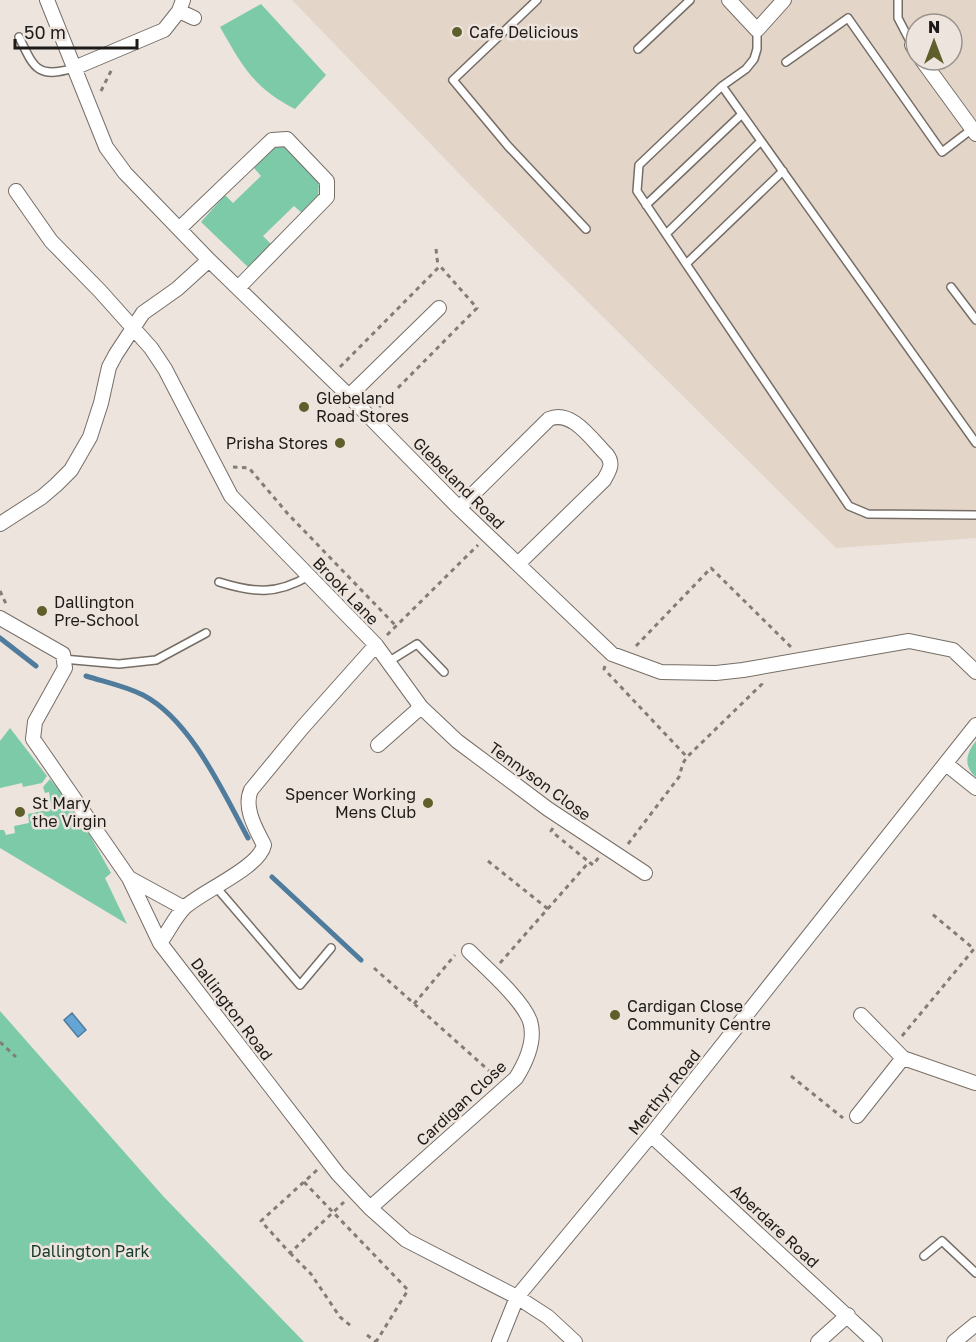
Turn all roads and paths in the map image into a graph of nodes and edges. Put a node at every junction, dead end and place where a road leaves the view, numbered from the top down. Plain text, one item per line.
1 (47, 0) edge
2 (537, 0) edge
3 (690, 0) edge
4 (729, 0) edge
5 (784, 0) edge
6 (898, 0) edge
7 (181, 5) edge
8 (194, 18) dead end
9 (904, 29) edge
10 (757, 30) junction
11 (19, 37) dead end
12 (638, 49) dead end
13 (786, 62) dead end
14 (74, 68) junction
15 (931, 72) edge
16 (722, 87) junction
17 (742, 114) junction
18 (974, 131) edge
19 (761, 141) junction
20 (783, 171) junction
21 (16, 191) dead end
22 (646, 205) junction
23 (180, 228) junction
24 (586, 229) dead end
25 (666, 234) junction
26 (436, 249) dead end
27 (209, 260) junction
28 (686, 264) junction
29 (438, 266) dead end
30 (239, 286) junction
31 (951, 286) dead end
32 (439, 308) dead end
33 (976, 320) edge
34 (134, 330) junction
35 (349, 396) junction
36 (976, 443) edge
37 (213, 463) junction
38 (459, 508) junction
39 (976, 515) edge
40 (0, 524) edge
41 (488, 536) junction
42 (518, 564) junction
43 (309, 576) junction
44 (219, 582) dead end
45 (0, 618) edge
46 (396, 626) junction
47 (206, 633) dead end
48 (376, 645) junction
49 (618, 656) junction
50 (803, 659) junction
51 (388, 662) junction
52 (64, 664) junction
53 (766, 666) junction
54 (444, 672) dead end
55 (976, 672) edge
56 (422, 707) junction
57 (976, 725) edge
58 (378, 745) dead end
59 (687, 757) junction
60 (946, 764) junction
61 (976, 788) edge
62 (559, 816) junction
63 (618, 855) junction
64 (488, 861) dead end
65 (589, 862) junction
66 (593, 865) dead end
67 (645, 873) dead end
68 (129, 878) junction
69 (216, 887) junction
70 (184, 908) junction
71 (548, 909) junction
72 (930, 913) dead end
73 (160, 943) junction
74 (331, 948) dead end
75 (469, 951) joint
76 (374, 968) dead end
77 (490, 973) junction
78 (414, 1004) junction
79 (861, 1015) dead end
80 (0, 1042) edge
81 (893, 1047) junction
82 (16, 1057) dead end
83 (903, 1058) junction
84 (791, 1076) dead end
85 (976, 1082) edge
86 (506, 1086) junction
87 (857, 1116) joint
88 (651, 1135) junction
89 (327, 1160) junction
90 (304, 1182) junction
91 (355, 1192) junction
92 (370, 1208) junction
93 (333, 1213) junction
94 (290, 1253) junction
95 (924, 1256) dead end
96 (976, 1273) edge
97 (517, 1297) junction
98 (848, 1315) junction
99 (976, 1324) edge
100 (351, 1326) dead end
101 (367, 1335) dead end
102 (376, 1342) edge
103 (499, 1342) edge
104 (575, 1342) edge
105 (818, 1342) edge
106 (875, 1342) edge
107 (954, 1342) edge

1 - 14 street, Glebeland Road
2 - 24 lane
3 - 12 lane
4 - 10 street
5 - 10 street
6 - 9 lane
7 - 8 street
7 - 14 street
10 - 16 lane
11 - 14 lane
13 - 18 lane
14 - 23 street, Glebeland Road
15 - 18 street
16 - 17 lane
16 - 22 lane
17 - 19 lane
17 - 22 lane
19 - 20 lane
19 - 25 lane
20 - 28 lane
20 - 36 lane
21 - 34 street, Brook Lane
22 - 25 lane
23 - 27 street, Glebeland Road
23 - 30 street
25 - 28 lane
26 - 29 path
27 - 30 street, Glebeland Road
27 - 34 street
28 - 39 lane
30 - 35 street, Glebeland Road
31 - 33 lane
32 - 35 street
34 - 37 street, Brook Lane
34 - 40 street
35 - 38 street, Glebeland Road
37 - 43 street, Brook Lane
37 - 46 path
38 - 41 street, Glebeland Road
38 - 42 street
41 - 42 street, Glebeland Road
41 - 46 path
42 - 49 street, Glebeland Road
43 - 44 lane
43 - 48 street, Brook Lane
45 - 52 street
46 - 48 path
47 - 52 lane
48 - 51 street, Tennyson Close
48 - 69 street, Brook Lane
49 - 50 path
49 - 53 street, Glebeland Road
49 - 59 path
50 - 53 street, Glebeland Road
50 - 55 street, Glebeland Road
51 - 54 lane
51 - 56 street, Tennyson Close
52 - 68 street, Dallington Road
53 - 59 path
56 - 58 street
56 - 62 street, Tennyson Close
57 - 60 street, Merthyr Road
59 - 63 path
60 - 61 street
60 - 88 street, Merthyr Road
62 - 63 street, Tennyson Close
62 - 65 path
63 - 67 street, Tennyson Close
64 - 71 path
65 - 66 path
65 - 71 path
68 - 70 street
68 - 73 street, Dallington Road
69 - 70 street, Brook Lane
69 - 74 lane
70 - 73 street, Brook Lane
71 - 77 path
72 - 81 path
73 - 89 street, Dallington Road
75 - 77 street, Cardigan Close
75 - 78 path
76 - 78 path
77 - 86 street, Cardigan Close
78 - 86 path
79 - 81 street
80 - 82 path
81 - 83 street
83 - 85 street
83 - 87 street
84 - 87 path
86 - 92 street, Cardigan Close
88 - 97 street, Merthyr Road
88 - 98 street, Aberdare Road
89 - 90 path
89 - 91 street, Dallington Road
90 - 93 path
90 - 94 path
91 - 92 street, Dallington Road
91 - 93 path
92 - 97 street, Dallington Road
93 - 94 path
93 - 102 path
94 - 100 path
95 - 96 lane
97 - 103 street
97 - 104 street, Dallington Road
98 - 105 street
98 - 106 street, Aberdare Road
99 - 107 street
101 - 102 path

